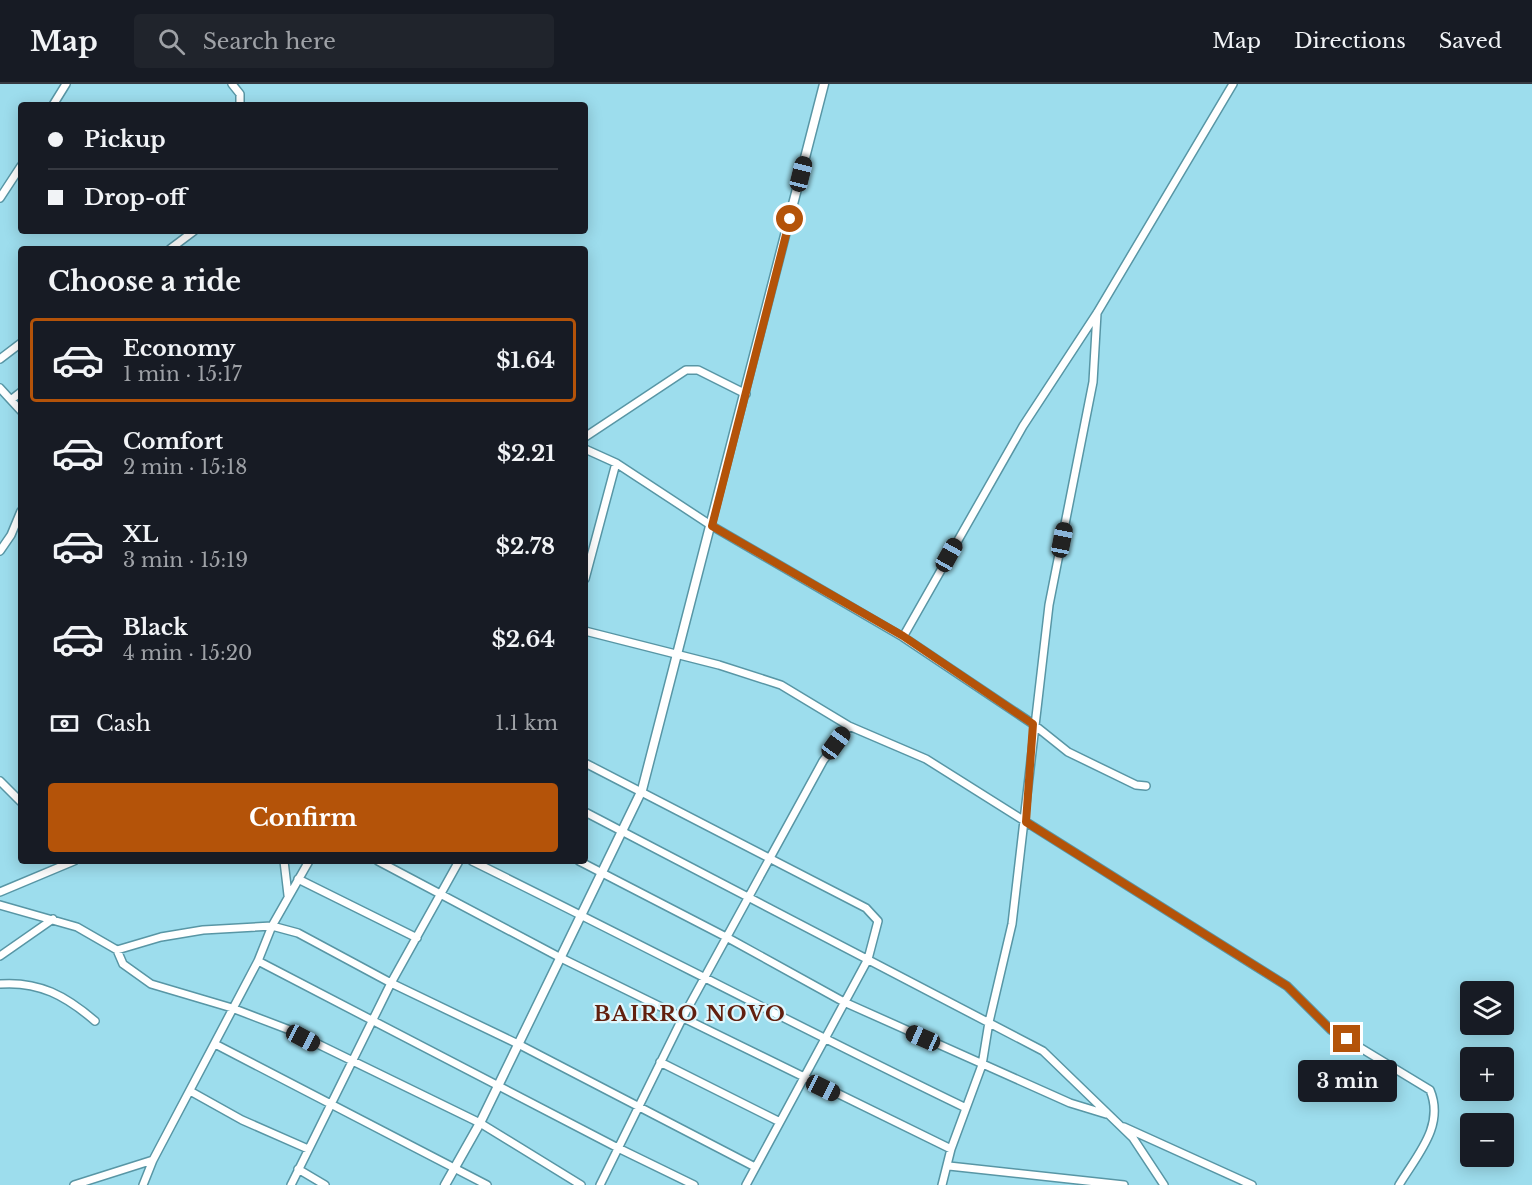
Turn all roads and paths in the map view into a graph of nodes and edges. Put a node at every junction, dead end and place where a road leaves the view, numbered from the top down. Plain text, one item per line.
1 (66, 84) edge
2 (232, 84) edge
3 (244, 84) edge
4 (824, 84) edge
5 (1233, 84) edge
6 (238, 91) junction
7 (56, 102) edge
8 (240, 102) edge
9 (18, 171) edge
10 (0, 198) edge
11 (190, 234) edge
12 (174, 246) edge
13 (1096, 313) junction
14 (18, 345) edge
15 (0, 359) edge
16 (0, 388) edge
17 (18, 394) edge
18 (746, 394) junction
19 (12, 399) junction
20 (18, 407) edge
21 (588, 435) edge
22 (588, 450) edge
23 (616, 464) junction
24 (18, 518) edge
25 (712, 526) junction
26 (0, 551) edge
27 (588, 568) edge
28 (588, 632) edge
29 (903, 636) junction
30 (677, 655) junction
31 (1033, 724) junction
32 (849, 726) junction
33 (588, 764) edge
34 (0, 781) edge
35 (1146, 786) dead end
36 (642, 790) junction
37 (18, 799) edge
38 (588, 813) edge
39 (1026, 822) junction
40 (624, 831) junction
41 (771, 860) junction
42 (67, 864) edge
43 (284, 864) edge
44 (307, 864) edge
45 (383, 864) edge
46 (458, 864) edge
47 (478, 864) edge
48 (586, 864) edge
49 (603, 872) junction
50 (298, 879) junction
51 (0, 892) edge
52 (288, 896) junction
53 (442, 896) junction
54 (750, 899) junction
55 (0, 905) edge
56 (583, 915) junction
57 (53, 919) junction
58 (272, 926) junction
59 (417, 938) junction
60 (728, 938) junction
61 (117, 950) junction
62 (0, 956) edge
63 (561, 958) junction
64 (868, 959) junction
65 (258, 961) junction
66 (706, 977) junction
67 (391, 983) junction
68 (0, 984) edge
69 (844, 1002) junction
70 (232, 1008) junction
71 (683, 1017) junction
72 (95, 1022) dead end
73 (372, 1022) junction
74 (989, 1022) junction
75 (823, 1039) junction
76 (215, 1044) junction
77 (518, 1044) junction
78 (660, 1062) junction
79 (352, 1063) junction
80 (982, 1065) junction
81 (802, 1078) junction
82 (498, 1085) junction
83 (190, 1091) junction
84 (330, 1103) junction
85 (637, 1108) junction
86 (966, 1108) junction
87 (1106, 1114) junction
88 (778, 1121) junction
89 (480, 1123) junction
90 (1122, 1126) junction
91 (618, 1148) junction
92 (308, 1149) junction
93 (951, 1149) junction
94 (153, 1160) junction
95 (948, 1166) junction
96 (754, 1167) junction
97 (298, 1169) junction
98 (454, 1169) junction
99 (74, 1185) edge
100 (143, 1185) edge
101 (291, 1185) edge
102 (325, 1185) edge
103 (445, 1185) edge
104 (487, 1185) edge
105 (581, 1185) edge
106 (600, 1185) edge
107 (694, 1185) edge
108 (746, 1185) edge
109 (942, 1185) edge
110 (1124, 1185) edge
111 (1164, 1185) edge
112 (1251, 1185) edge
113 (1399, 1185) edge

1 - 7 street
2 - 6 street
3 - 6 street
4 - 18 street
5 - 13 street
6 - 8 street
9 - 10 street
11 - 12 street
13 - 29 street
13 - 31 street
14 - 15 street
16 - 19 street
17 - 19 street
18 - 21 street
18 - 25 street
19 - 20 street
22 - 23 street
23 - 25 street
23 - 27 street
24 - 26 street
25 - 29 street
25 - 30 street
28 - 30 street
29 - 31 street
30 - 32 street
30 - 36 street
31 - 35 street
31 - 39 street
32 - 39 street
32 - 41 street
33 - 36 street
34 - 37 street
36 - 40 street
36 - 41 street
38 - 40 street
39 - 74 street
39 - 113 street
40 - 49 street
40 - 54 street
41 - 54 street
41 - 64 street
42 - 51 street
43 - 52 street
44 - 50 street
45 - 53 street
46 - 53 street
47 - 56 street
48 - 49 street
49 - 56 street
49 - 60 street
50 - 52 street
50 - 59 street
52 - 58 street
53 - 59 street
53 - 63 street
54 - 60 street
54 - 64 street
55 - 57 street
56 - 63 street
56 - 66 street
57 - 61 street
57 - 62 street
58 - 61 street
58 - 65 street
58 - 67 street
59 - 67 street
60 - 66 street
60 - 69 street
61 - 70 street
63 - 71 street
63 - 77 street
64 - 69 street
64 - 74 street
65 - 70 street
65 - 73 street
66 - 71 street
66 - 75 street
67 - 73 street
67 - 77 street
68 - 72 street
69 - 75 street
69 - 80 street
70 - 76 street
70 - 79 street
71 - 78 street
71 - 81 street
73 - 79 street
73 - 82 street
74 - 80 street
74 - 87 street
75 - 81 street
75 - 86 street
76 - 83 street
76 - 84 street
77 - 82 street
77 - 85 street
78 - 85 street
78 - 88 street
79 - 84 street
79 - 89 street
80 - 86 street
80 - 87 street
81 - 88 street
81 - 93 street
82 - 89 street
82 - 91 street
83 - 92 street
83 - 94 street
84 - 92 street
84 - 98 street
85 - 91 street
85 - 96 street
86 - 93 street
87 - 90 street
88 - 96 street
89 - 98 street
89 - 105 street
90 - 111 street
90 - 112 street
91 - 106 street
91 - 107 street
92 - 97 street
93 - 95 street
94 - 99 street
94 - 100 street
95 - 109 street
95 - 110 street
96 - 108 street
97 - 101 street
97 - 102 street
98 - 103 street
98 - 104 street

